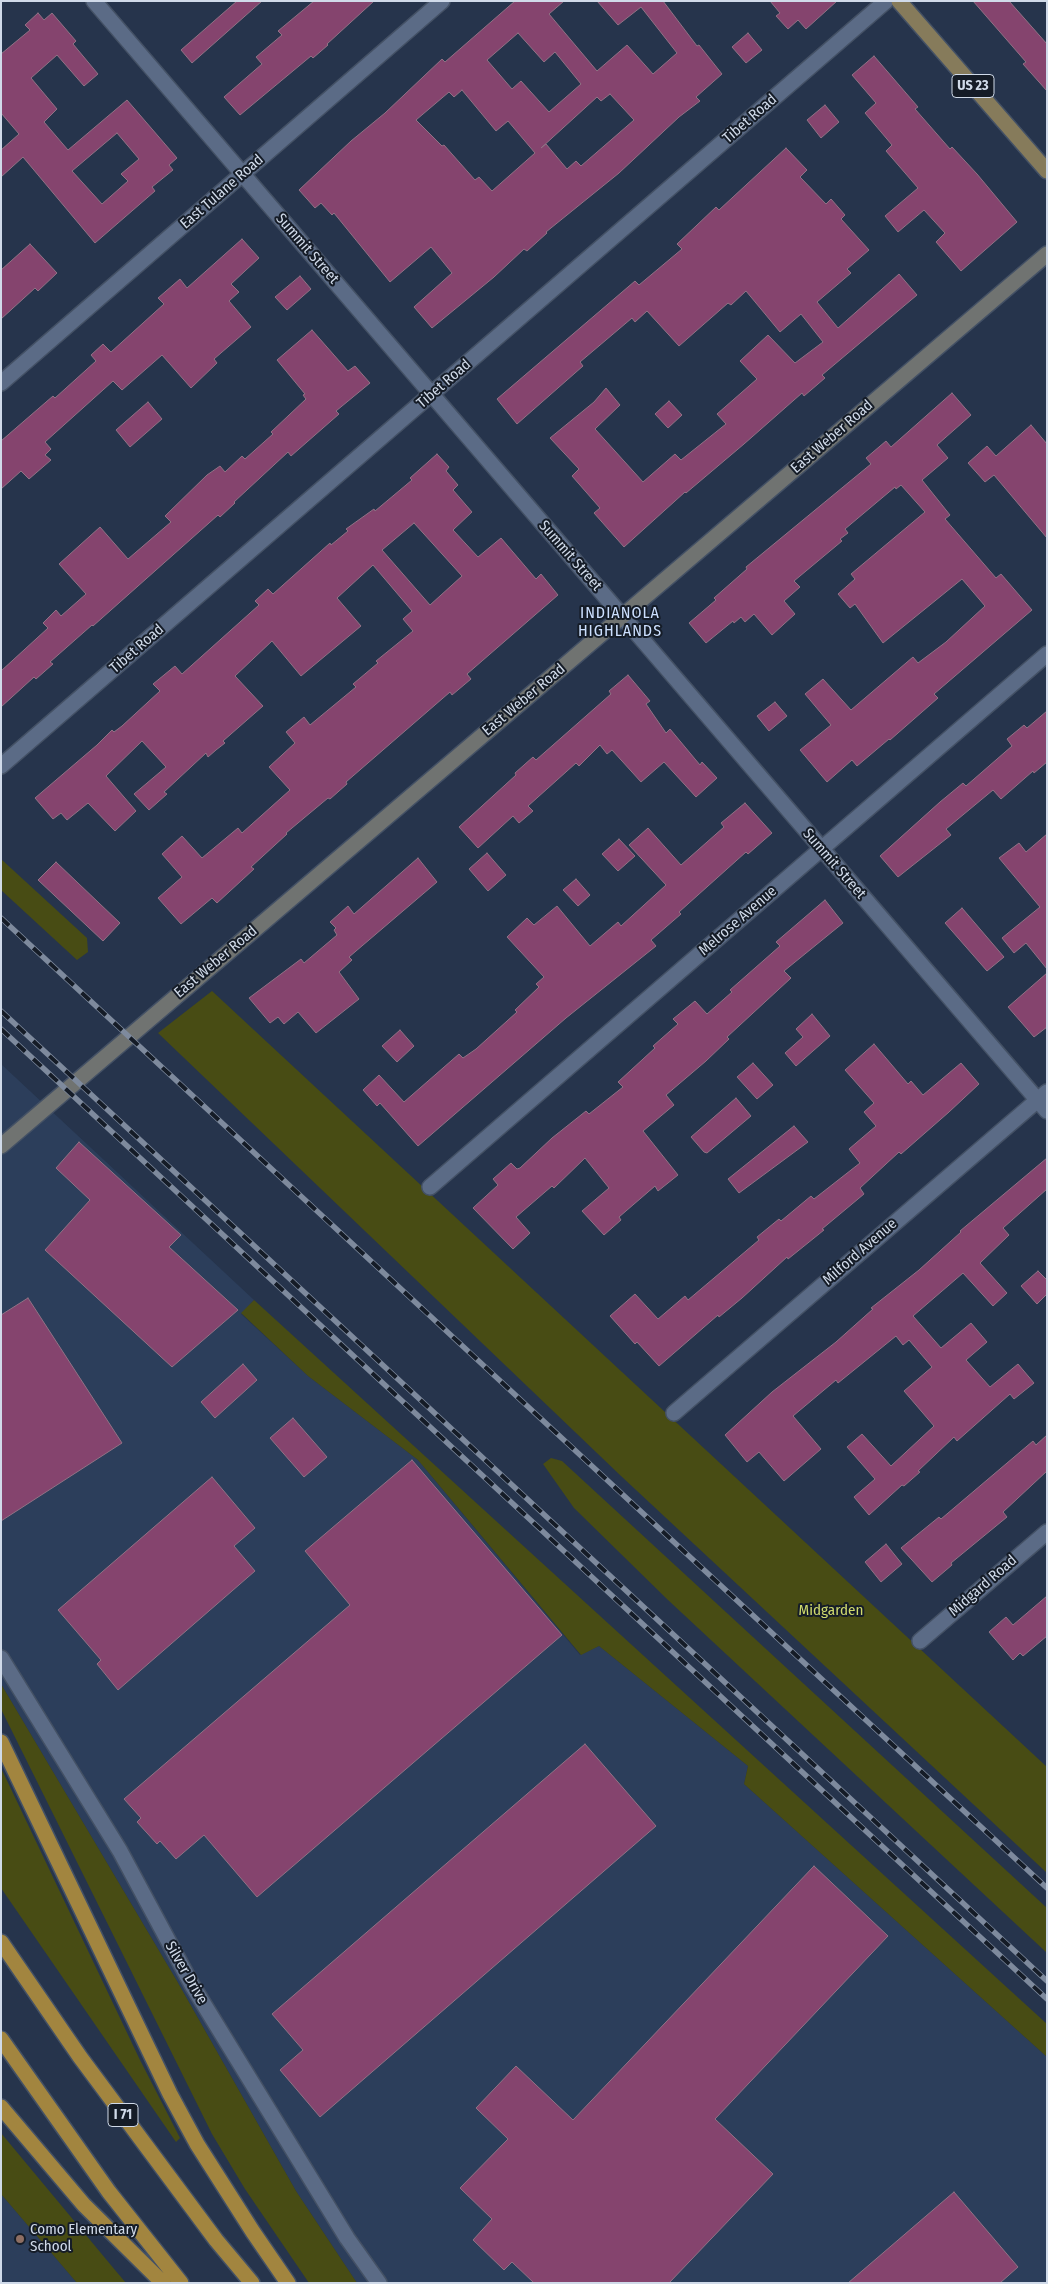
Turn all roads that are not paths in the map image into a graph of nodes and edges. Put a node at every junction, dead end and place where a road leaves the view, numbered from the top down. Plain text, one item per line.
1 (94, 1) edge
2 (442, 1) edge
3 (886, 1) edge
4 (899, 1) edge
5 (1047, 171) edge
6 (242, 174) junction
7 (1047, 254) edge
8 (1, 383) edge
9 (432, 395) junction
10 (622, 616) junction
11 (1047, 654) edge
12 (1, 766) edge
13 (822, 849) junction
14 (1044, 1101) edge
15 (1, 1146) edge
16 (430, 1187) dead end
17 (674, 1413) dead end
18 (1047, 1532) edge
19 (920, 1641) dead end
20 (1, 1658) edge
21 (1, 1742) edge
22 (1, 1942) edge
23 (1, 2039) edge
24 (1, 2107) edge
25 (163, 2283) edge
26 (181, 2283) edge
27 (252, 2283) edge
28 (288, 2283) edge
29 (380, 2283) edge

1 - 6 street, Summit Street
2 - 6 street, East Tulane Road
3 - 9 street, Tibet Road
4 - 5 main road, US 23
6 - 8 street, East Tulane Road
6 - 9 street, Summit Street
7 - 10 street, East Weber Road
9 - 10 street, Summit Street
9 - 12 street, Tibet Road
10 - 13 street, Summit Street
10 - 15 street, East Weber Road
11 - 13 street, Melrose Avenue
13 - 14 street, Summit Street
13 - 16 street, Melrose Avenue
14 - 17 street, Milford Avenue
18 - 19 street, Midgard Road
20 - 29 street, Silver Drive
21 - 28 highway
22 - 27 highway, I 71
23 - 26 highway
24 - 25 highway

